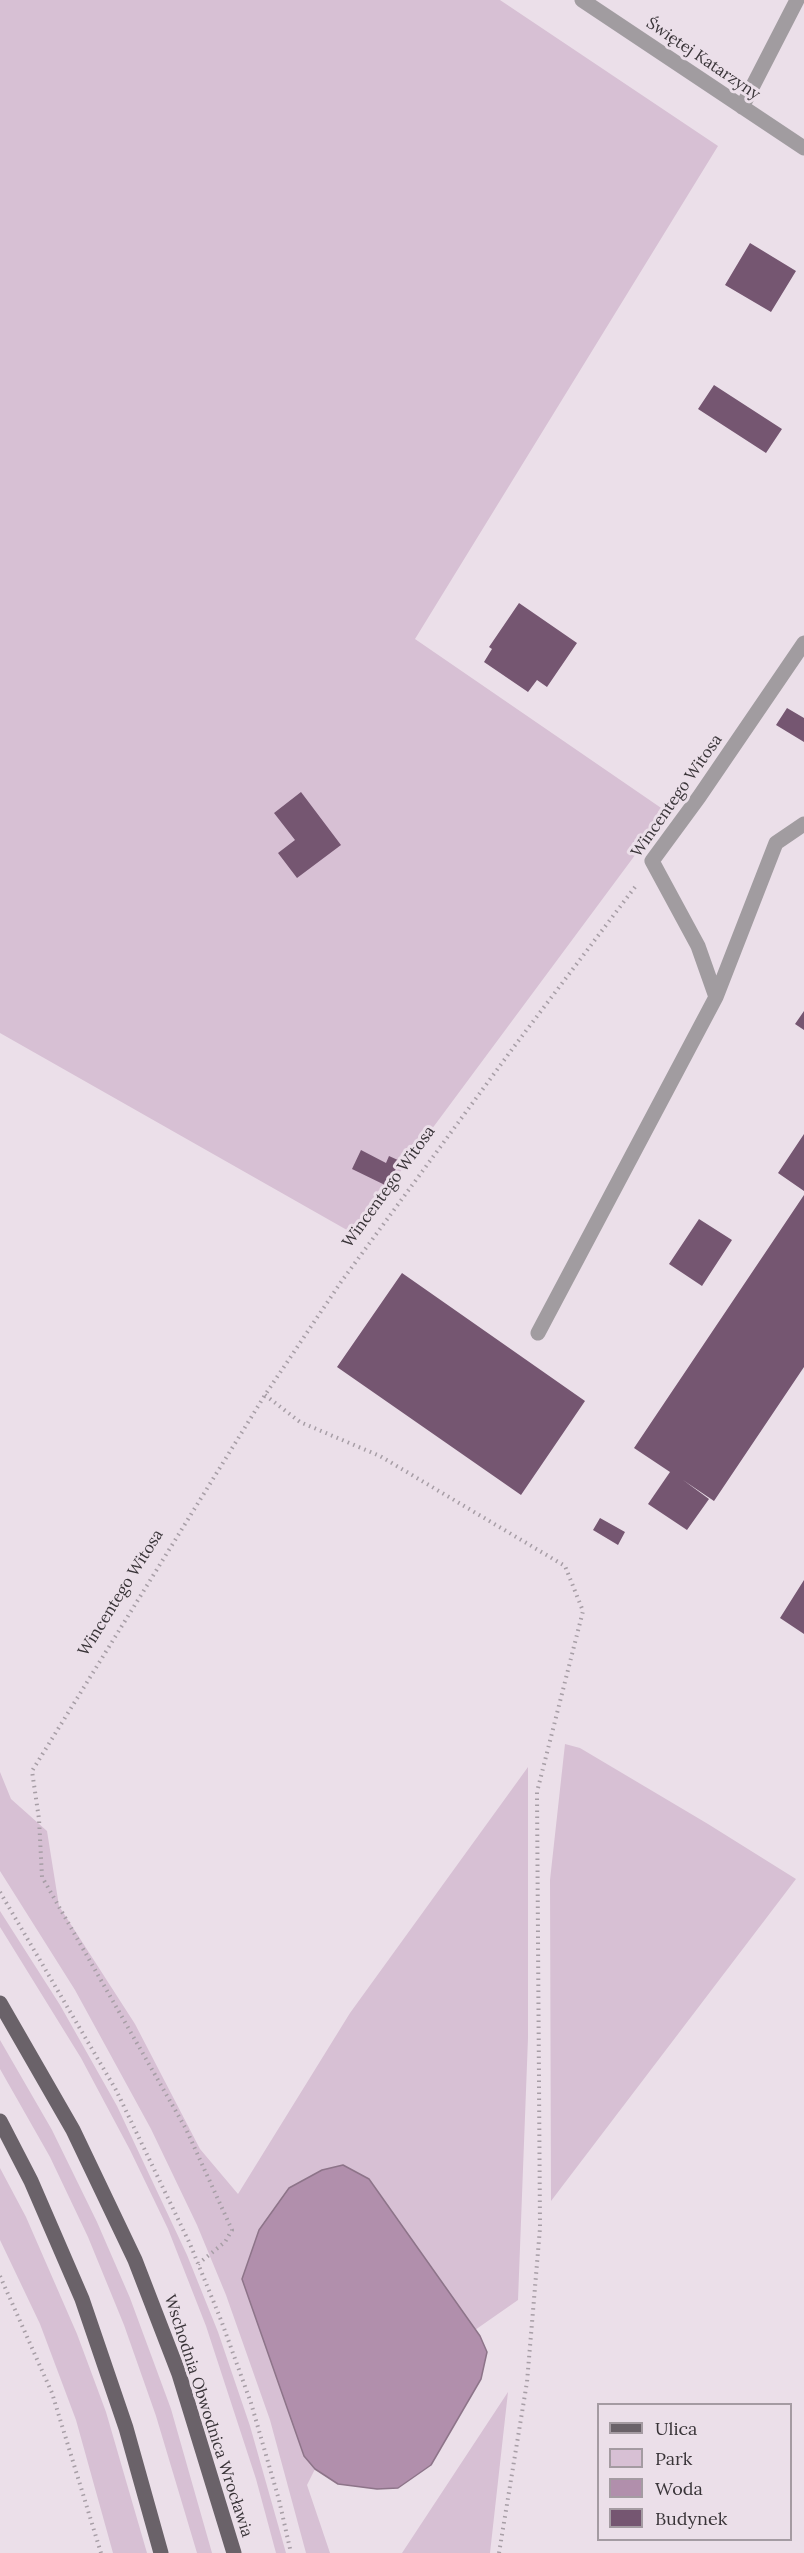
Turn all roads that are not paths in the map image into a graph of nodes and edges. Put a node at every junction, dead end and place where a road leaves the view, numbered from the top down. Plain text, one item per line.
1 (582, 0) edge
2 (796, 0) edge
3 (742, 107) junction
4 (804, 148) edge
5 (804, 643) edge
6 (804, 824) edge
7 (716, 997) junction
8 (538, 1333) dead end
9 (0, 2003) edge
10 (0, 2121) edge
11 (161, 2553) edge
12 (234, 2553) edge

1 - 3 street, Świętej Katarzyny
2 - 3 street
3 - 4 street, Świętej Katarzyny
5 - 7 street, Wincentego Witosa
6 - 7 street
7 - 8 street
9 - 12 main road, Wschodnia Obwodnica Wrocławia
10 - 11 main road

